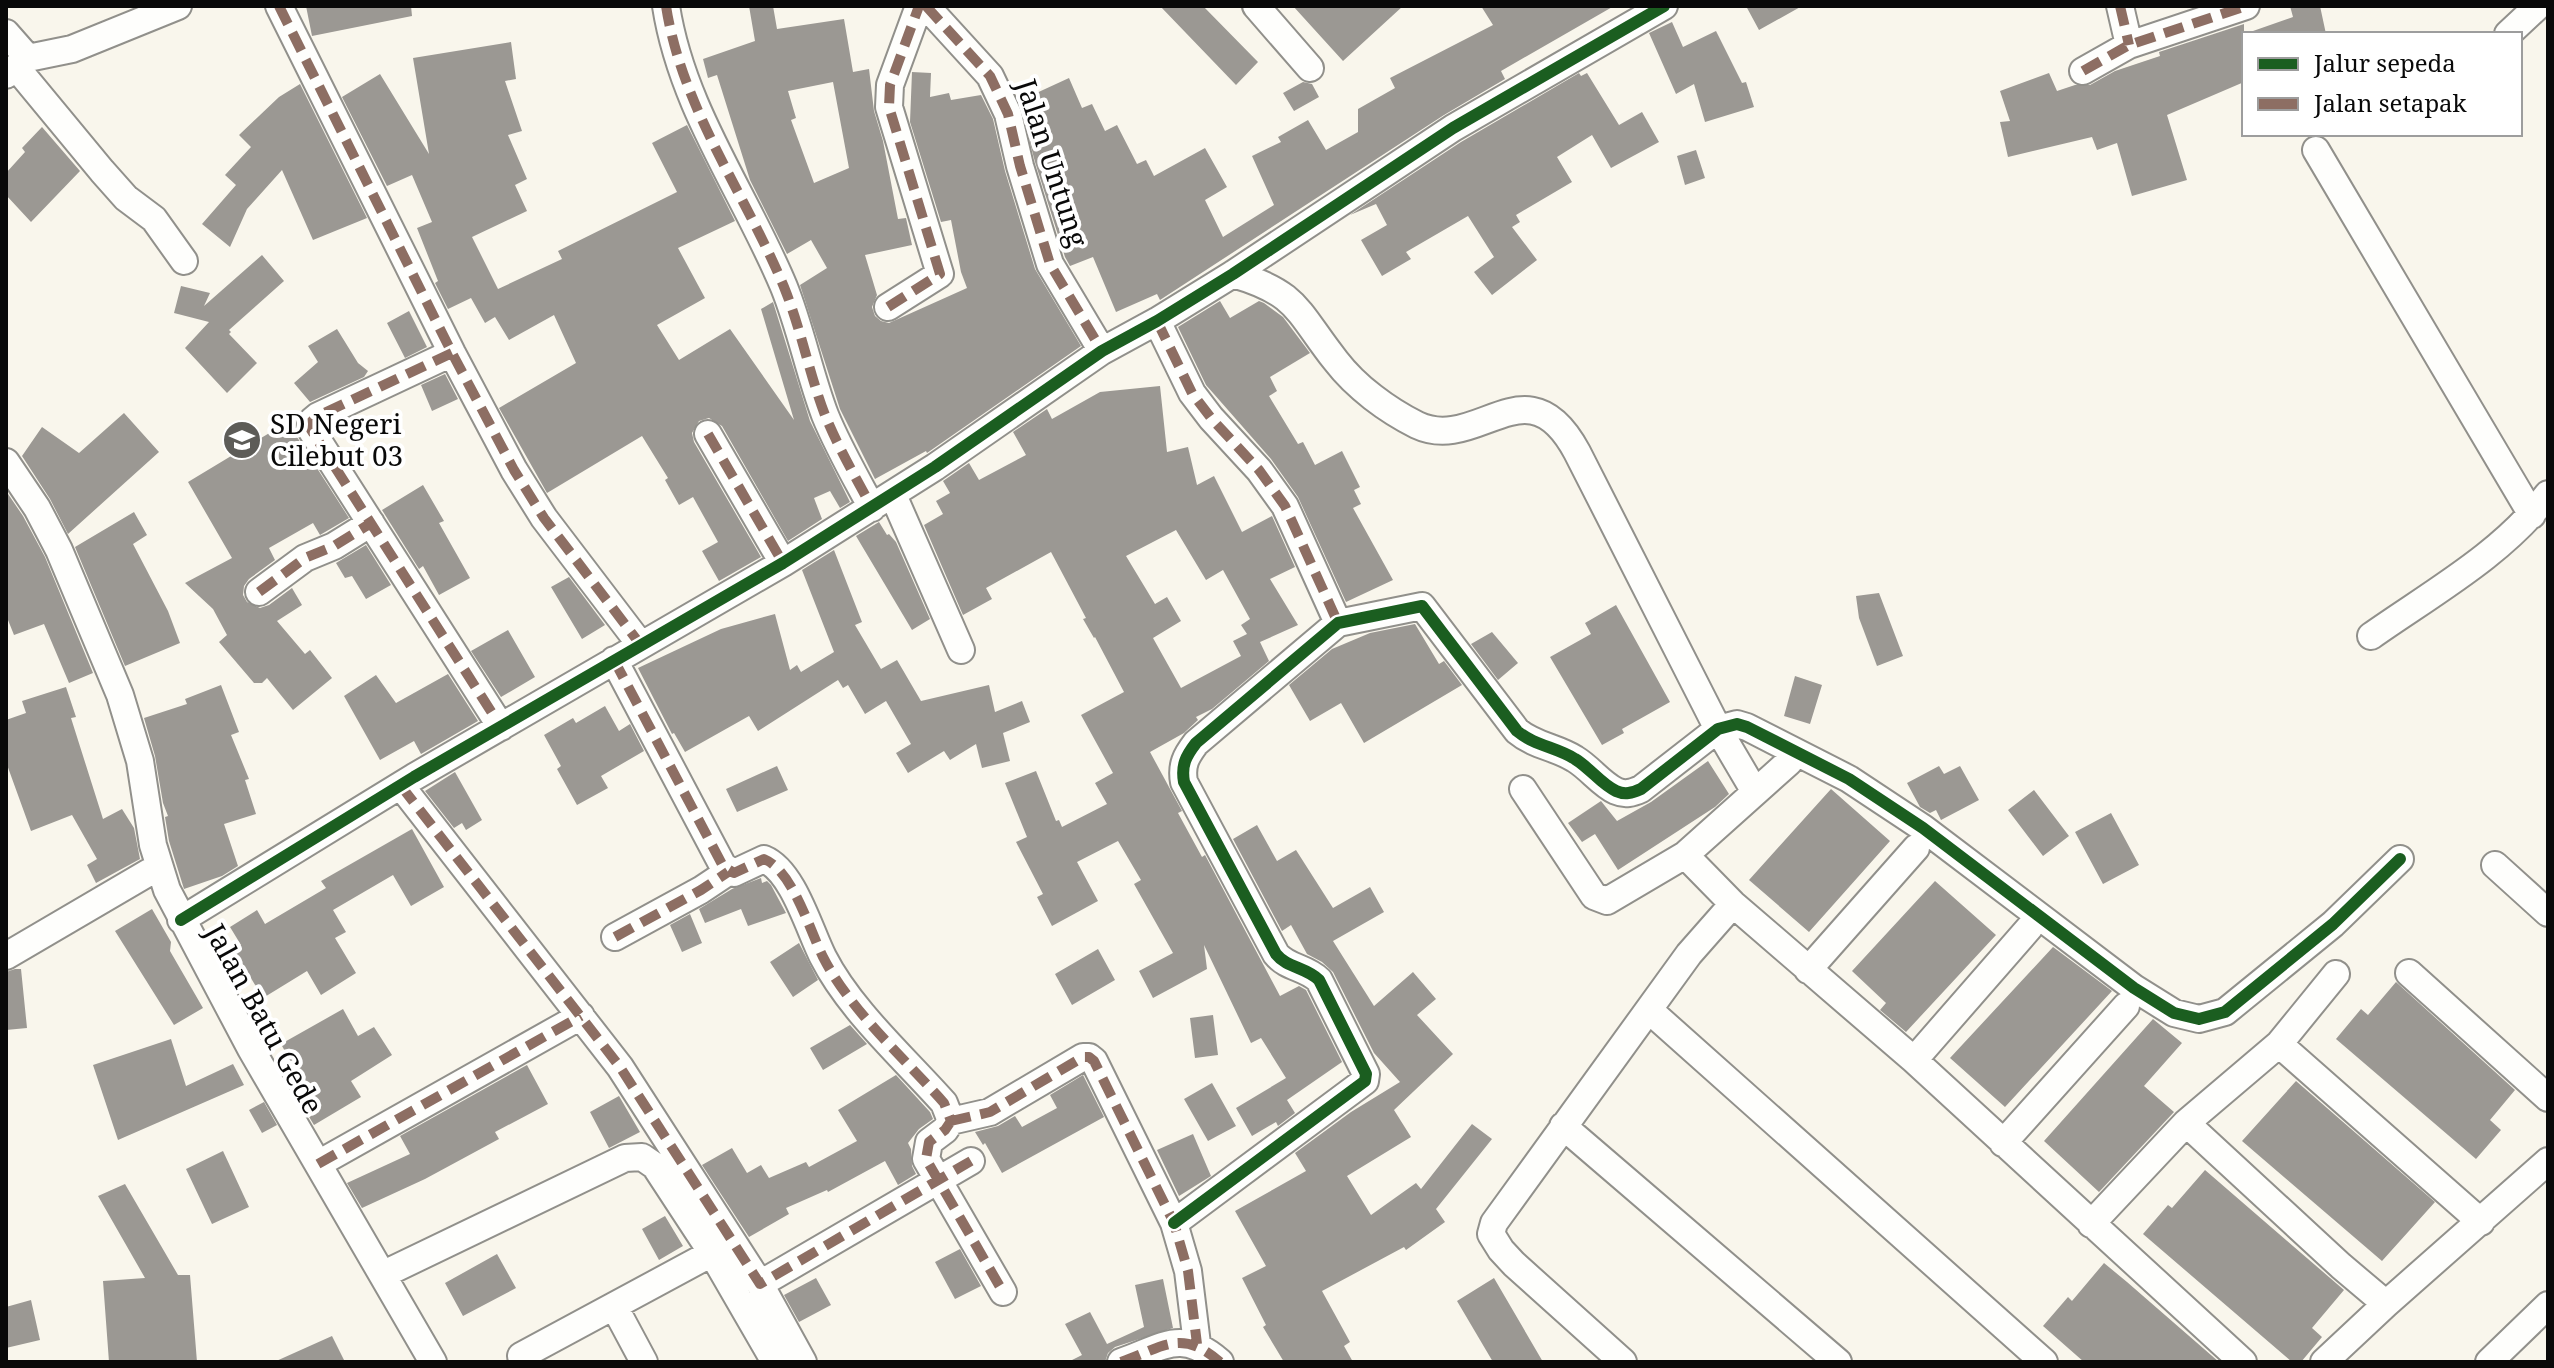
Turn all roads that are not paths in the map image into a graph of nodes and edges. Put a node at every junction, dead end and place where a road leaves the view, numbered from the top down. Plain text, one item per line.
1 (178, 6) edge
2 (279, 6) edge
3 (666, 6) edge
4 (919, 6) edge
5 (926, 6) edge
6 (1256, 6) edge
7 (1664, 6) edge
8 (2120, 6) edge
9 (2246, 6) edge
10 (2538, 6) edge
11 (2510, 32) edge
12 (6, 33) edge
13 (2129, 45) junction
14 (17, 67) edge
15 (1310, 68) dead end
16 (2083, 71) dead end
17 (2316, 150) dead end
18 (184, 261) dead end
19 (1233, 274) junction
20 (888, 307) dead end
21 (1157, 321) junction
22 (1102, 351) junction
23 (452, 353) junction
24 (708, 434) dead end
25 (6, 462) edge
26 (882, 502) junction
27 (2540, 505) edge
28 (371, 523) junction
29 (783, 563) junction
30 (259, 592) dead end
31 (1338, 623) junction
32 (2371, 636) dead end
33 (640, 644) junction
34 (961, 650) dead end
35 (614, 660) junction
36 (501, 727) junction
37 (1718, 729) junction
38 (1789, 762) dead end
39 (401, 786) junction
40 (1523, 789) dead end
41 (1755, 792) junction
42 (1916, 848) dead end
43 (1685, 855) junction
44 (2400, 859) dead end
45 (2495, 865) dead end
46 (158, 867) junction
47 (728, 872) junction
48 (1733, 904) junction
49 (2548, 913) edge
50 (181, 920) junction
51 (2030, 927) dead end
52 (615, 937) dead end
53 (6, 956) edge
54 (1808, 970) junction
55 (2409, 973) dead end
56 (2336, 974) dead end
57 (2126, 1006) dead end
58 (1649, 1010) junction
59 (581, 1016) junction
60 (2279, 1044) junction
61 (1914, 1060) junction
62 (2548, 1098) edge
63 (951, 1121) junction
64 (2186, 1123) junction
65 (1563, 1126) junction
66 (2003, 1143) junction
67 (971, 1161) dead end
68 (2548, 1161) edge
69 (318, 1164) junction
70 (938, 1180) junction
71 (2481, 1222) junction
72 (1174, 1223) junction
73 (2091, 1224) junction
74 (712, 1253) junction
75 (384, 1274) junction
76 (760, 1284) junction
77 (1003, 1292) dead end
78 (2386, 1304) junction
79 (614, 1306) junction
80 (2543, 1319) edge
81 (1197, 1344) junction
82 (521, 1356) dead end
83 (433, 1362) edge
84 (644, 1362) edge
85 (775, 1362) edge
86 (803, 1362) edge
87 (1121, 1362) edge
88 (1220, 1362) edge
89 (1623, 1362) edge
90 (1838, 1362) edge
91 (2044, 1362) edge
92 (2243, 1362) edge
93 (2324, 1362) edge
94 (2489, 1362) edge

1 - 14 street
2 - 23 street
3 - 26 street
4 - 20 street
5 - 22 street, Jalan Untung
6 - 15 street
7 - 19 street
8 - 13 street
9 - 13 street
10 - 11 street
12 - 14 street
13 - 16 street
14 - 18 street
17 - 27 street
19 - 21 street
19 - 37 street
21 - 22 street
21 - 31 street
22 - 26 street
23 - 28 street
23 - 33 street
24 - 29 street
25 - 46 street, Jalan Batu Gede
26 - 29 street
26 - 34 street
27 - 32 street
28 - 30 street
28 - 36 street
29 - 33 street
31 - 37 street
31 - 72 street
33 - 35 street
35 - 36 street
35 - 47 street
36 - 39 street
37 - 41 street
37 - 44 street
38 - 41 street
39 - 50 street
39 - 59 street
40 - 43 street
41 - 43 street
42 - 54 street
43 - 48 street
45 - 49 street
46 - 50 street, Jalan Batu Gede
46 - 53 street
47 - 52 street
47 - 63 street
48 - 54 street
48 - 58 street
50 - 69 street, Jalan Batu Gede
51 - 61 street
54 - 61 street
55 - 62 street
56 - 60 street
57 - 66 street
58 - 65 street
58 - 91 street
59 - 69 street
59 - 76 street
60 - 64 street
60 - 71 street
61 - 66 street
63 - 70 street
63 - 72 street
64 - 73 street
64 - 78 street
65 - 89 street
65 - 90 street
66 - 73 street
67 - 70 street
68 - 71 street
69 - 75 street, Jalan Batu Gede
70 - 76 street
70 - 77 street
71 - 78 street
72 - 81 street
73 - 92 street
74 - 75 street
74 - 79 street
74 - 85 street
75 - 83 street, Jalan Batu Gede
76 - 86 street
78 - 93 street
79 - 82 street
79 - 84 street
80 - 94 street
81 - 87 street
81 - 88 street

